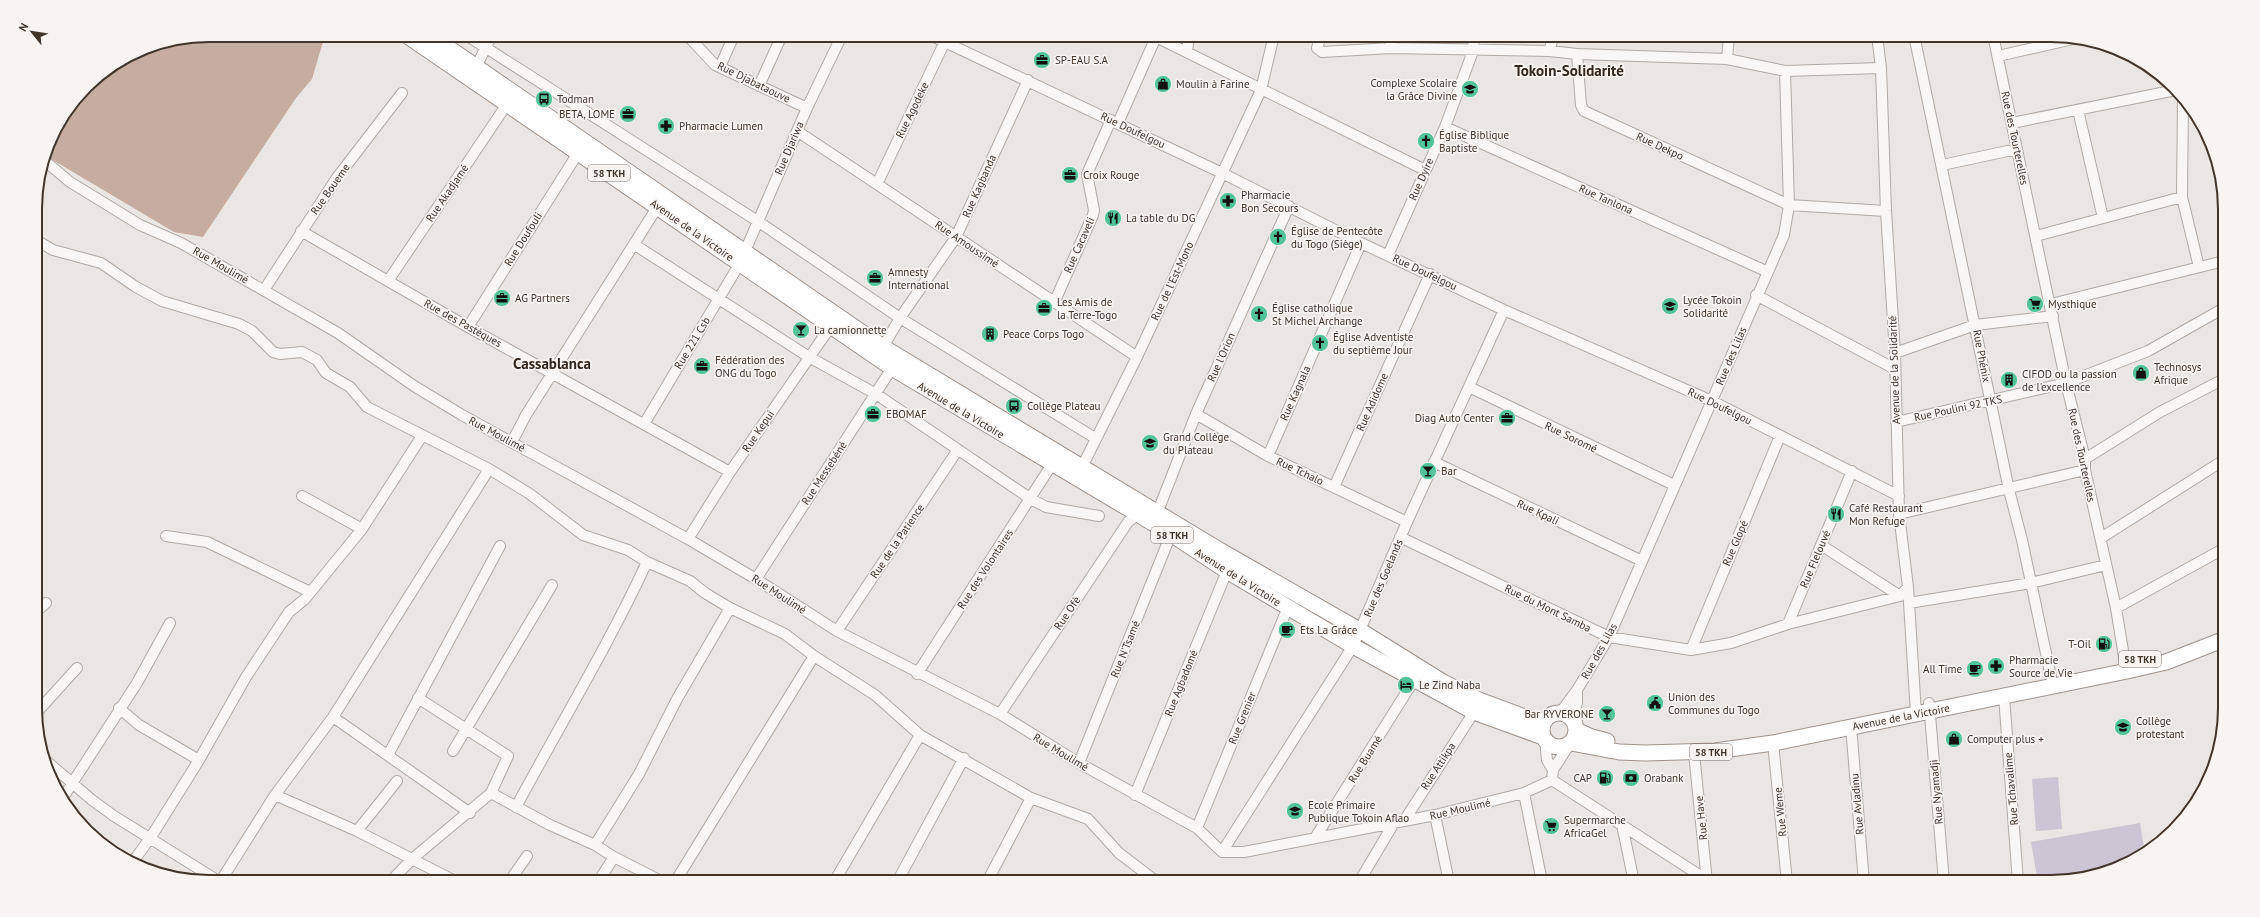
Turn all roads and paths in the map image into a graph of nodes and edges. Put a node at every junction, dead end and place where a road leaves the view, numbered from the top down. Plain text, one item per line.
1 (416, 42) edge
2 (440, 42) edge
3 (476, 42) edge
4 (488, 42) edge
5 (694, 42) edge
6 (731, 42) edge
7 (779, 42) edge
8 (839, 42) edge
9 (945, 42) edge
10 (955, 42) edge
11 (1151, 42) edge
12 (1166, 42) edge
13 (1188, 42) edge
14 (1272, 42) edge
15 (1318, 42) edge
16 (1391, 42) edge
17 (1474, 42) edge
18 (1552, 42) edge
19 (1728, 42) edge
20 (1878, 42) edge
21 (1916, 42) edge
22 (1995, 42) edge
23 (2060, 42) edge
24 (485, 48) junction
25 (1391, 48) junction
26 (1473, 51) junction
27 (1549, 51) junction
28 (1187, 52) junction
29 (1577, 54) junction
30 (1998, 56) junction
31 (1727, 59) junction
32 (476, 67) junction
33 (720, 67) junction
34 (1881, 68) junction
35 (1785, 71) junction
36 (1028, 80) junction
37 (759, 86) junction
38 (1261, 90) junction
39 (2169, 91) edge
40 (402, 93) dead end
41 (507, 104) junction
42 (2183, 106) edge
43 (806, 108) junction
44 (2078, 110) junction
45 (1114, 121) junction
46 (2012, 123) junction
47 (1445, 127) junction
48 (796, 131) junction
49 (2017, 149) junction
50 (578, 153) junction
51 (48, 164) edge
52 (1942, 165) junction
53 (1426, 170) junction
54 (1222, 173) junction
55 (877, 184) junction
56 (2182, 197) junction
57 (1789, 205) junction
58 (658, 206) junction
59 (1289, 206) junction
60 (1886, 211) junction
61 (2103, 218) junction
62 (759, 222) junction
63 (301, 231) junction
64 (2036, 236) junction
65 (956, 237) junction
66 (1361, 242) junction
67 (42, 244) edge
68 (635, 245) junction
69 (1388, 255) junction
70 (743, 257) junction
71 (2218, 262) edge
72 (2199, 267) junction
73 (1766, 271) junction
74 (1430, 274) junction
75 (388, 281) junction
76 (264, 290) junction
77 (1756, 295) junction
78 (718, 299) junction
79 (1054, 302) junction
80 (2050, 304) junction
81 (1504, 310) junction
82 (2218, 311) edge
83 (2053, 316) junction
84 (900, 318) junction
85 (831, 326) junction
86 (1975, 326) junction
87 (468, 327) junction
88 (883, 347) junction
89 (1894, 353) junction
90 (809, 357) junction
91 (1137, 358) junction
92 (892, 368) junction
93 (1895, 369) junction
94 (553, 373) junction
95 (2218, 382) edge
96 (2066, 383) junction
97 (1469, 387) junction
98 (876, 394) junction
99 (1712, 401) junction
100 (1990, 402) junction
101 (1196, 414) junction
102 (1896, 422) junction
103 (644, 424) junction
104 (422, 436) junction
105 (1780, 436) junction
106 (1096, 438) junction
107 (512, 442) junction
108 (957, 451) junction
109 (1268, 456) junction
110 (1055, 459) junction
111 (2085, 459) junction
112 (1434, 462) junction
113 (2218, 464) edge
114 (489, 469) junction
115 (2085, 470) junction
116 (1852, 471) junction
117 (730, 472) junction
118 (1079, 472) junction
119 (1674, 485) junction
120 (1334, 487) junction
121 (2009, 490) junction
122 (302, 496) dead end
123 (1899, 496) junction
124 (1031, 499) junction
125 (1158, 511) junction
126 (1138, 514) junction
127 (1899, 514) junction
128 (1099, 516) dead end
129 (1407, 522) junction
130 (362, 529) junction
131 (1171, 534) junction
132 (166, 536) dead end
133 (1400, 537) junction
134 (2100, 538) junction
135 (688, 539) junction
136 (1821, 545) junction
137 (500, 546) dead end
138 (2218, 551) edge
139 (1642, 561) junction
140 (647, 562) junction
141 (2106, 565) junction
142 (1227, 571) junction
143 (756, 579) junction
144 (2031, 583) junction
145 (552, 585) dead end
146 (1908, 587) junction
147 (310, 592) junction
148 (1900, 596) junction
149 (46, 603) dead end
150 (1910, 603) junction
151 (42, 606) edge
152 (1288, 607) junction
153 (730, 608) junction
154 (2116, 608) junction
155 (170, 623) dead end
156 (1788, 624) junction
157 (837, 631) junction
158 (1361, 631) junction
159 (2218, 632) edge
160 (1608, 637) junction
161 (2218, 642) edge
162 (1353, 646) junction
163 (1691, 650) junction
164 (814, 656) junction
165 (2125, 663) junction
166 (76, 668) dead end
167 (917, 674) junction
168 (2051, 677) junction
169 (1414, 680) junction
170 (2004, 696) junction
171 (418, 698) junction
172 (42, 706) edge
173 (119, 708) junction
174 (1922, 708) junction
175 (1474, 712) junction
176 (1000, 714) junction
177 (333, 717) junction
178 (1850, 726) junction
179 (467, 728) junction
180 (1570, 730) junction
181 (920, 734) junction
182 (1544, 734) junction
183 (1773, 743) junction
184 (454, 751) dead end
185 (1694, 753) junction
186 (388, 755) junction
187 (964, 758) junction
188 (199, 760) junction
189 (1079, 763) junction
190 (52, 766) edge
191 (1553, 775) junction
192 (73, 782) junction
193 (397, 782) dead end
194 (491, 793) junction
195 (1524, 793) junction
196 (65, 794) edge
197 (1135, 795) junction
198 (275, 796) junction
199 (1031, 798) junction
200 (516, 807) junction
201 (470, 813) junction
202 (1435, 815) junction
203 (1399, 822) junction
204 (1622, 825) junction
205 (1197, 828) junction
206 (357, 831) junction
207 (151, 837) junction
208 (1315, 838) junction
209 (595, 845) junction
210 (1222, 852) junction
211 (527, 856) dead end
212 (614, 857) junction
213 (136, 858) edge
214 (412, 859) junction
215 (209, 875) edge
216 (224, 875) edge
217 (397, 875) edge
218 (443, 875) edge
219 (514, 875) edge
220 (602, 875) edge
221 (649, 875) edge
222 (679, 875) edge
223 (838, 875) edge
224 (901, 875) edge
225 (991, 875) edge
226 (1148, 875) edge
227 (1363, 875) edge
228 (1448, 875) edge
229 (1541, 875) edge
230 (1633, 875) edge
231 (1699, 875) edge
232 (1707, 875) edge
233 (1785, 875) edge
234 (1863, 875) edge
235 (1943, 875) edge
236 (2017, 875) edge

1 - 41 highway, Avenue de la Victoire / 58 TKH
2 - 32 highway, Avenue de la Victoire / 58 TKH
3 - 24 street
4 - 24 street
5 - 33 street, Rue Djabataouve
6 - 33 street
7 - 37 street
8 - 43 street, Rue Djariwa
9 - 55 street, Rue Agodeke
10 - 36 street, Rue Doufelgou
11 - 45 street, Rue Cacaveli
12 - 28 street
13 - 28 street
14 - 38 street, Rue de l'Est-Mono
15 - 25 street
16 - 25 street
17 - 26 street, Rue Dyire
18 - 27 street
19 - 31 street
20 - 34 street, Avenue de la Solidarité
21 - 52 street, Rue Phénix
22 - 30 street, Rue des Tourterelles
23 - 30 street
24 - 32 street
24 - 62 street
25 - 26 street
26 - 27 street
26 - 47 street, Rue Dyire
27 - 29 street
28 - 38 street
29 - 31 street
29 - 57 street, Rue Dekpo
30 - 46 street, Rue des Tourterelles
31 - 35 street
32 - 70 highway, Avenue de la Victoire / 58 TKH
33 - 37 street, Rue Djabataouve
34 - 35 street
34 - 60 street, Avenue de la Solidarité
35 - 57 street, Rue des Lilas
36 - 45 street, Rue Doufelgou
36 - 65 street, Rue Kagbanda
37 - 43 street, Rue Djabataouve
38 - 53 street
38 - 54 street, Rue de l'Est-Mono
39 - 44 street
40 - 63 street, Rue Boueme
41 - 50 highway, Avenue de la Victoire / 58 TKH
41 - 75 street, Rue Akadjamé
42 - 56 street
43 - 48 street, Rue Djariwa
44 - 46 street
44 - 61 street
45 - 54 street, Rue Doufelgou
45 - 79 street, Rue Cacaveli
46 - 49 street, Rue des Tourterelles
47 - 53 street, Rue Dyire
47 - 73 street, Rue Tanlona
48 - 55 street, Rue Amoussimé
48 - 62 street, Rue Djariwa
49 - 52 street
49 - 64 street, Rue des Tourterelles
50 - 58 highway, Avenue de la Victoire / 58 TKH
50 - 87 street, Rue Doufouli
51 - 76 street, Rue Moulimé
52 - 86 street, Rue Phénix
53 - 69 street, Rue Dyire
54 - 59 street, Rue Doufelgou
54 - 91 street, Rue de l'Est-Mono
55 - 65 street, Rue Amoussimé
56 - 61 street
56 - 72 street
57 - 60 street
57 - 73 street, Rue des Lilas
58 - 68 street
58 - 70 highway, Avenue de la Victoire / 58 TKH
59 - 66 street, Rue Doufelgou
59 - 101 street, Rue l'Orion
60 - 89 street, Avenue de la Solidarité
61 - 64 street
62 - 70 street, Rue Djariwa
62 - 84 street
63 - 75 street, Rue des Pastèques
63 - 76 street, Rue Boueme
64 - 80 street, Rue des Tourterelles
65 - 79 street, Rue Amoussimé
65 - 84 street, Rue Kagbanda
66 - 69 street, Rue Doufelgou
66 - 109 street, Rue Kagnala
67 - 104 street
68 - 78 street
68 - 94 street
69 - 74 street, Rue Doufelgou
70 - 78 street, Rue 221 Csb
70 - 85 highway, Avenue de la Victoire / 58 TKH
70 - 88 highway, Avenue de la Victoire / 58 TKH
71 - 72 street
72 - 80 street
73 - 77 street, Rue des Lilas
74 - 81 street, Rue Doufelgou
74 - 120 street, Rue Adidome
75 - 87 street, Rue des Pastèques
76 - 107 street, Rue Moulimé
77 - 93 street
77 - 99 street, Rue des Lilas
78 - 90 street
78 - 103 street, Rue 221 Csb
79 - 91 street, Rue Amoussimé
80 - 83 street, Rue des Tourterelles
81 - 97 street, Rue des Goelands
81 - 99 street, Rue Doufelgou
82 - 96 street, Rue Poulini 92 TKS
83 - 86 street
83 - 96 street, Rue des Tourterelles
84 - 88 street, Rue Kagbanda
84 - 106 street
85 - 90 street, Rue Kepui
85 - 92 highway, Avenue de la Victoire / 58 TKH
86 - 89 street
86 - 100 street, Rue Phénix
87 - 94 street, Rue des Pastèques
88 - 110 highway, Avenue de la Victoire / 58 TKH
89 - 93 street, Avenue de la Solidarité
90 - 98 street
90 - 117 street, Rue Kepui
91 - 106 street, Rue de l'Est-Mono
92 - 98 street, Rue Messebéné
92 - 110 highway, Avenue de la Victoire / 58 TKH
93 - 102 street, Avenue de la Solidarité
94 - 103 street, Rue des Pastèques
94 - 107 street
95 - 111 street
96 - 100 street, Rue Poulini 92 TKS
96 - 111 street, Rue des Tourterelles
97 - 112 street, Rue des Goelands
97 - 119 street, Rue Soromé
98 - 108 street
98 - 143 street, Rue Messebéné
99 - 105 street, Rue Doufelgou
99 - 119 street, Rue des Lilas
100 - 102 street, Rue Poulini 92 TKS
100 - 121 street, Rue Phénix
101 - 109 street, Rue Tchalo
101 - 125 street, Rue l'Orion
102 - 123 street, Avenue de la Solidarité
103 - 117 street, Rue des Pastèques
104 - 114 street
104 - 130 street
105 - 116 street, Rue Doufelgou
105 - 163 street, Rue Glopé
106 - 118 street, Rue de l'Est-Mono
107 - 135 street, Rue Moulimé
108 - 124 street
108 - 157 street, Rue de la Patience
109 - 120 street, Rue Tchalo
110 - 118 highway, Avenue de la Victoire / 58 TKH
110 - 124 street, Rue des Volontaires
111 - 115 street, Rue des Tourterelles
112 - 129 street, Rue des Goelands
112 - 139 street, Rue Kpali
113 - 134 street
114 - 140 street
114 - 177 street
115 - 121 street
115 - 134 street, Rue des Tourterelles
116 - 123 street, Rue Doufelgou
116 - 136 street, Rue Flelouvé
117 - 135 street, Rue Kepui
118 - 125 highway, Avenue de la Victoire / 58 TKH
118 - 126 highway, Avenue de la Victoire / 58 TKH
119 - 139 street, Rue des Lilas
120 - 129 street, Rue Tchalo
121 - 127 street
121 - 144 street, Rue Phénix
122 - 130 street
123 - 127 street, Avenue de la Solidarité
124 - 128 street
124 - 167 street, Rue des Volontaires
125 - 158 highway, Avenue de la Victoire / 58 TKH
126 - 131 highway, Avenue de la Victoire / 58 TKH
126 - 176 street, Rue Ofè
127 - 146 street, Avenue de la Solidarité
129 - 133 street, Rue des Goelands
130 - 147 street
131 - 142 highway, Avenue de la Victoire / 58 TKH
131 - 189 street, Rue N'Tsamé
132 - 147 street
133 - 158 street, Rue des Goelands
133 - 160 street, Rue du Mont Samba
134 - 141 street, Rue des Tourterelles
135 - 143 street, Rue Moulimé
136 - 148 street
136 - 156 street, Rue Flelouvé
137 - 171 street
138 - 154 street
139 - 160 street, Rue des Lilas
140 - 153 street
140 - 200 street
141 - 144 street
141 - 154 street, Rue des Tourterelles
142 - 152 highway, Avenue de la Victoire / 58 TKH
142 - 197 street, Rue Agbadomé
143 - 157 street, Rue Moulimé
144 - 150 street
144 - 168 street, Rue Phénix
145 - 179 street
146 - 148 street
146 - 150 street, Avenue de la Solidarité
147 - 188 street
148 - 156 street, Rue du Mont Samba
149 - 151 street
150 - 174 street, Avenue de la Solidarité
152 - 162 highway, Avenue de la Victoire / 58 TKH
152 - 205 street, Rue Grenier
153 - 164 street
153 - 209 street
154 - 165 street, Rue des Tourterelles
155 - 173 street
156 - 163 street, Rue du Mont Samba
157 - 167 street, Rue Moulimé
158 - 162 street, Rue des Goelands
158 - 182 highway, Avenue de la Victoire / 58 TKH
159 - 165 highway, Avenue de la Victoire / 58 TKH
160 - 163 street, Rue du Mont Samba
160 - 180 street, Rue des Lilas
161 - 170 highway, Avenue de la Victoire / 58 TKH
162 - 169 highway, Avenue de la Victoire / 58 TKH
162 - 210 street, Rue des Goelands
164 - 181 street
164 - 222 street
165 - 168 highway, Avenue de la Victoire / 58 TKH
166 - 172 street
167 - 176 street, Rue Moulimé
168 - 174 highway, Avenue de la Victoire / 58 TKH
169 - 175 highway, Avenue de la Victoire / 58 TKH
169 - 208 street, Rue Buamé
170 - 174 highway, Avenue de la Victoire / 58 TKH
170 - 236 street, Rue Tchavalime
171 - 179 street
171 - 186 street
173 - 188 street
173 - 192 street
174 - 178 highway, Avenue de la Victoire / 58 TKH
174 - 180 highway, Avenue de la Victoire / 58 TKH
174 - 235 street, Rue Nyamadji
175 - 182 highway, Avenue de la Victoire / 58 TKH
175 - 203 street, Rue Attikpa
176 - 189 street, Rue Moulimé
177 - 186 street
177 - 198 street
178 - 183 highway, Avenue de la Victoire / 58 TKH
178 - 234 street, Rue Avladinu
179 - 184 street
179 - 194 street
180 - 182 highway
180 - 182 highway
180 - 185 highway, Avenue de la Victoire / 58 TKH
180 - 191 street, Rue des Lilas
181 - 187 street
181 - 223 street
182 - 191 street
183 - 185 highway, Avenue de la Victoire / 58 TKH
183 - 233 street, Rue Weme
185 - 232 street, Rue Have
186 - 201 street
187 - 199 street
187 - 224 street
188 - 207 street
189 - 197 street, Rue Moulimé
190 - 192 street
191 - 195 street, Rue Moulimé
191 - 204 street
192 - 196 street
192 - 207 street
193 - 206 street
194 - 200 street
194 - 201 street
195 - 202 street, Rue Moulimé
195 - 229 street
197 - 205 street, Rue Moulimé
198 - 206 street
198 - 216 street
199 - 225 street
199 - 226 street
200 - 209 street
201 - 214 street
202 - 203 street, Rue Moulimé
202 - 228 street
203 - 208 street, Rue Moulimé
203 - 227 street, Rue Attikpa
204 - 230 street
204 - 231 street
205 - 210 street, Rue Moulimé
206 - 214 street
207 - 213 street
207 - 215 street
208 - 210 street, Rue Moulimé
209 - 212 street
211 - 219 street
212 - 220 street
212 - 221 street
214 - 217 street
214 - 218 street

